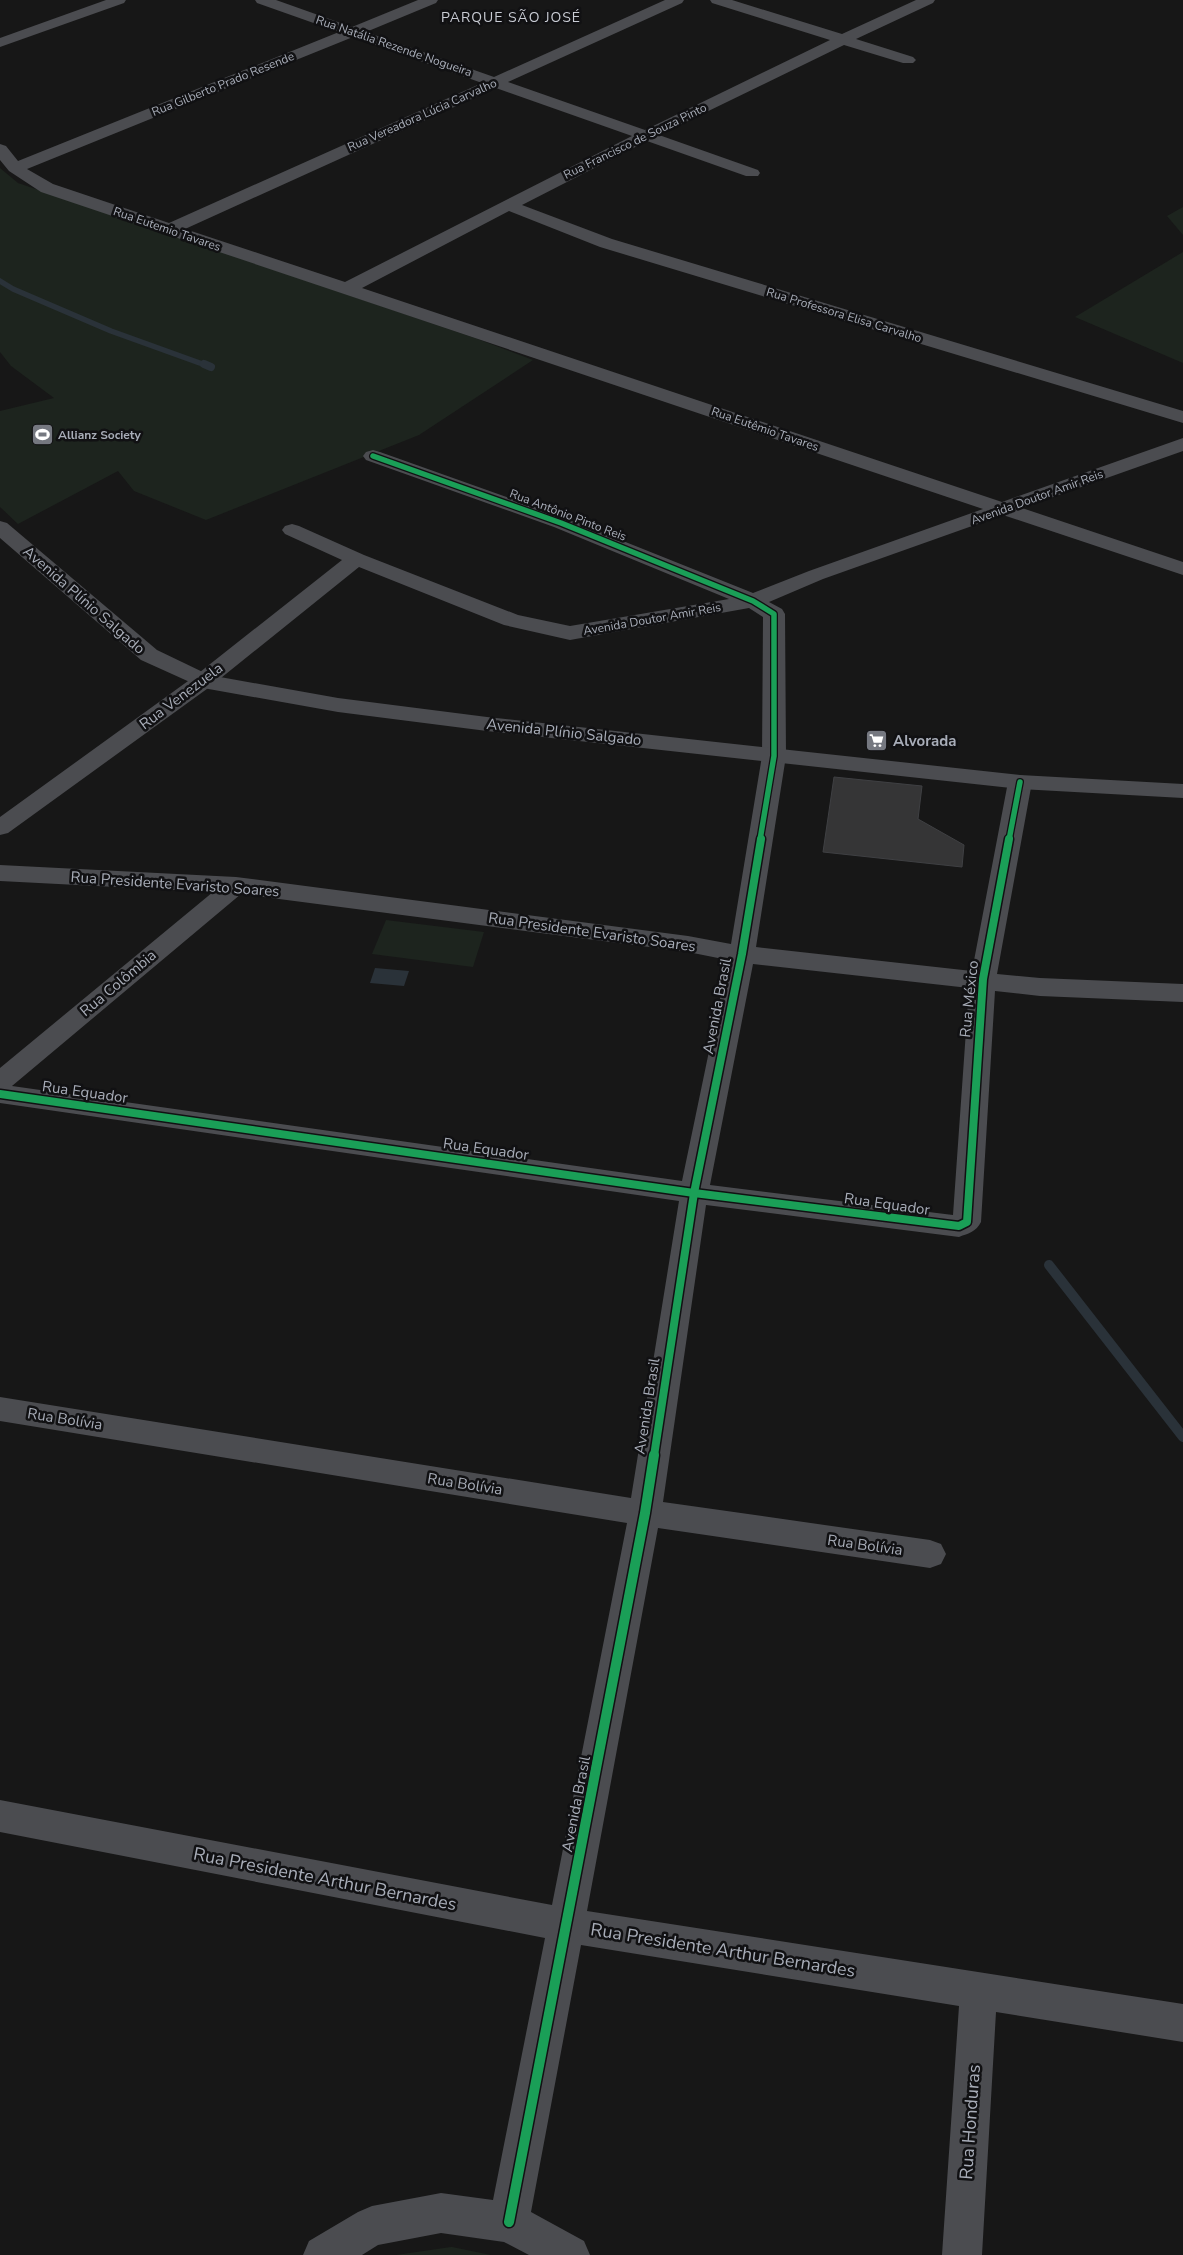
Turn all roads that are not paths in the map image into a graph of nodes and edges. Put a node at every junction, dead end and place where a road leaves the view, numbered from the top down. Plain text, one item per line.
1 (119, 0) edge
2 (262, 0) edge
3 (431, 0) edge
4 (677, 0) edge
5 (717, 0) edge
6 (928, 0) edge
7 (350, 32) junction
8 (844, 38) junction
9 (0, 43) edge
10 (908, 60) dead end
11 (497, 82) junction
12 (647, 135) junction
13 (0, 149) edge
14 (15, 168) junction
15 (752, 172) dead end
16 (508, 205) junction
17 (168, 230) junction
18 (346, 289) junction
19 (1183, 417) edge
20 (1183, 444) edge
21 (373, 456) dead end
22 (1004, 510) junction
23 (0, 526) edge
24 (292, 530) dead end
25 (357, 559) junction
26 (1183, 569) edge
27 (753, 601) junction
28 (203, 681) junction
29 (774, 756) junction
30 (1020, 782) junction
31 (1183, 791) edge
32 (0, 828) edge
33 (0, 873) edge
34 (236, 885) junction
35 (742, 954) junction
36 (983, 979) junction
37 (1183, 993) edge
38 (0, 1082) edge
39 (0, 1094) edge
40 (694, 1193) junction
41 (967, 1222) joint
42 (0, 1408) edge
43 (645, 1514) junction
44 (930, 1554) dead end
45 (0, 1816) edge
46 (567, 1925) junction
47 (979, 1989) junction
48 (1183, 2023) edge
49 (509, 2222) junction
50 (322, 2255) edge
51 (570, 2255) edge
52 (962, 2255) edge

1 - 9 street
2 - 7 street, Rua Natália Rezende Nogueira
3 - 7 street, Rua Gilberto Prado Resende
4 - 11 street, Rua Vereadora Lúcia Carvalho
5 - 8 street
6 - 8 street, Rua Francisco de Souza Pinto
7 - 11 street, Rua Natália Rezende Nogueira
7 - 14 street, Rua Gilberto Prado Resende
8 - 10 street
8 - 12 street, Rua Francisco de Souza Pinto
11 - 12 street, Rua Natália Rezende Nogueira
11 - 17 street, Rua Vereadora Lúcia Carvalho
12 - 15 street, Rua Natália Rezende Nogueira
12 - 16 street, Rua Francisco de Souza Pinto
13 - 14 street, Rua Eutemio Tavares
14 - 17 street, Rua Eutemio Tavares
16 - 18 street, Rua Francisco de Souza Pinto
16 - 19 street, Rua Professora Elisa Carvalho
17 - 18 street, Rua Eutemio Tavares
18 - 22 street, Rua Eutêmio Tavares
20 - 22 street, Avenida Doutor Amir Reis
21 - 27 street, Rua Antônio Pinto Reis
22 - 26 street, Rua Eutêmio Tavares
22 - 27 street, Avenida Doutor Amir Reis
23 - 28 street, Avenida Plínio Salgado
24 - 25 street, Avenida Doutor Amir Reis
25 - 27 street, Avenida Doutor Amir Reis
25 - 28 street, Rua Venezuela
27 - 29 street, Avenida Brasil
28 - 29 street, Avenida Plínio Salgado
28 - 32 street, Rua Venezuela
29 - 30 street, Avenida Plínio Salgado
29 - 35 street, Avenida Brasil
30 - 31 street, Avenida Plínio Salgado
30 - 36 street, Rua México
33 - 34 street, Rua Presidente Evaristo Soares
34 - 35 street, Rua Presidente Evaristo Soares
34 - 38 street, Rua Colômbia
35 - 36 street, Rua Presidente Evaristo Soares
35 - 40 street, Avenida Brasil
36 - 37 street, Rua Presidente Evaristo Soares
36 - 41 street, Rua México
39 - 40 street, Rua Equador
40 - 41 street, Rua Equador
40 - 43 street, Avenida Brasil
42 - 43 street, Rua Bolívia
43 - 44 street, Rua Bolívia
43 - 46 street, Avenida Brasil
45 - 46 street, Rua Presidente Arthur Bernardes
46 - 47 street, Rua Presidente Arthur Bernardes
46 - 49 street, Avenida Brasil
47 - 48 street, Rua Presidente Arthur Bernardes
47 - 52 street, Rua Honduras
49 - 50 street
49 - 51 street

